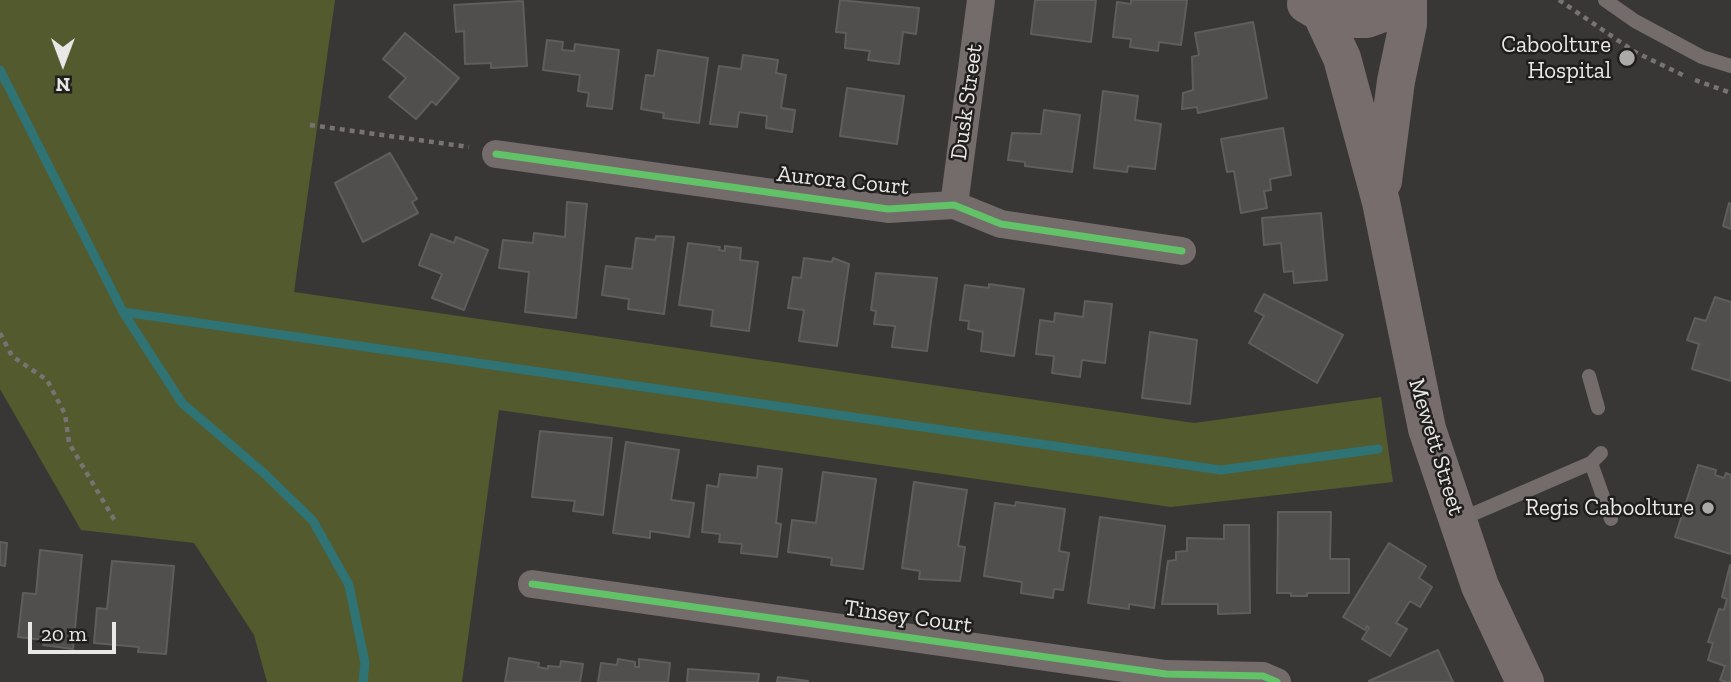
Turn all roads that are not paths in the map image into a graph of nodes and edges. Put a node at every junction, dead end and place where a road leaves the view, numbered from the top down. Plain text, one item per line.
1 (981, 0) edge
2 (1406, 0) edge
3 (1605, 0) edge
4 (1312, 7) edge
5 (1731, 66) edge
6 (496, 154) road end
7 (1381, 202) junction
8 (954, 205) junction
9 (1182, 251) dead end
10 (1590, 376) dead end
11 (1598, 408) dead end
12 (1611, 519) dead end
13 (1458, 521) junction
14 (532, 584) dead end
15 (1277, 682) edge
16 (1525, 682) edge

1 - 8 street, Dusk Street
2 - 4 main road
2 - 7 main road, Mewett Street
3 - 5 lane
4 - 7 main road, Mewett Street
6 - 8 street, Aurora Court
7 - 13 main road, Mewett Street
8 - 9 street, Aurora Court
10 - 11 lane
12 - 13 lane
13 - 16 main road, Mewett Street
14 - 15 street, Tinsey Court

